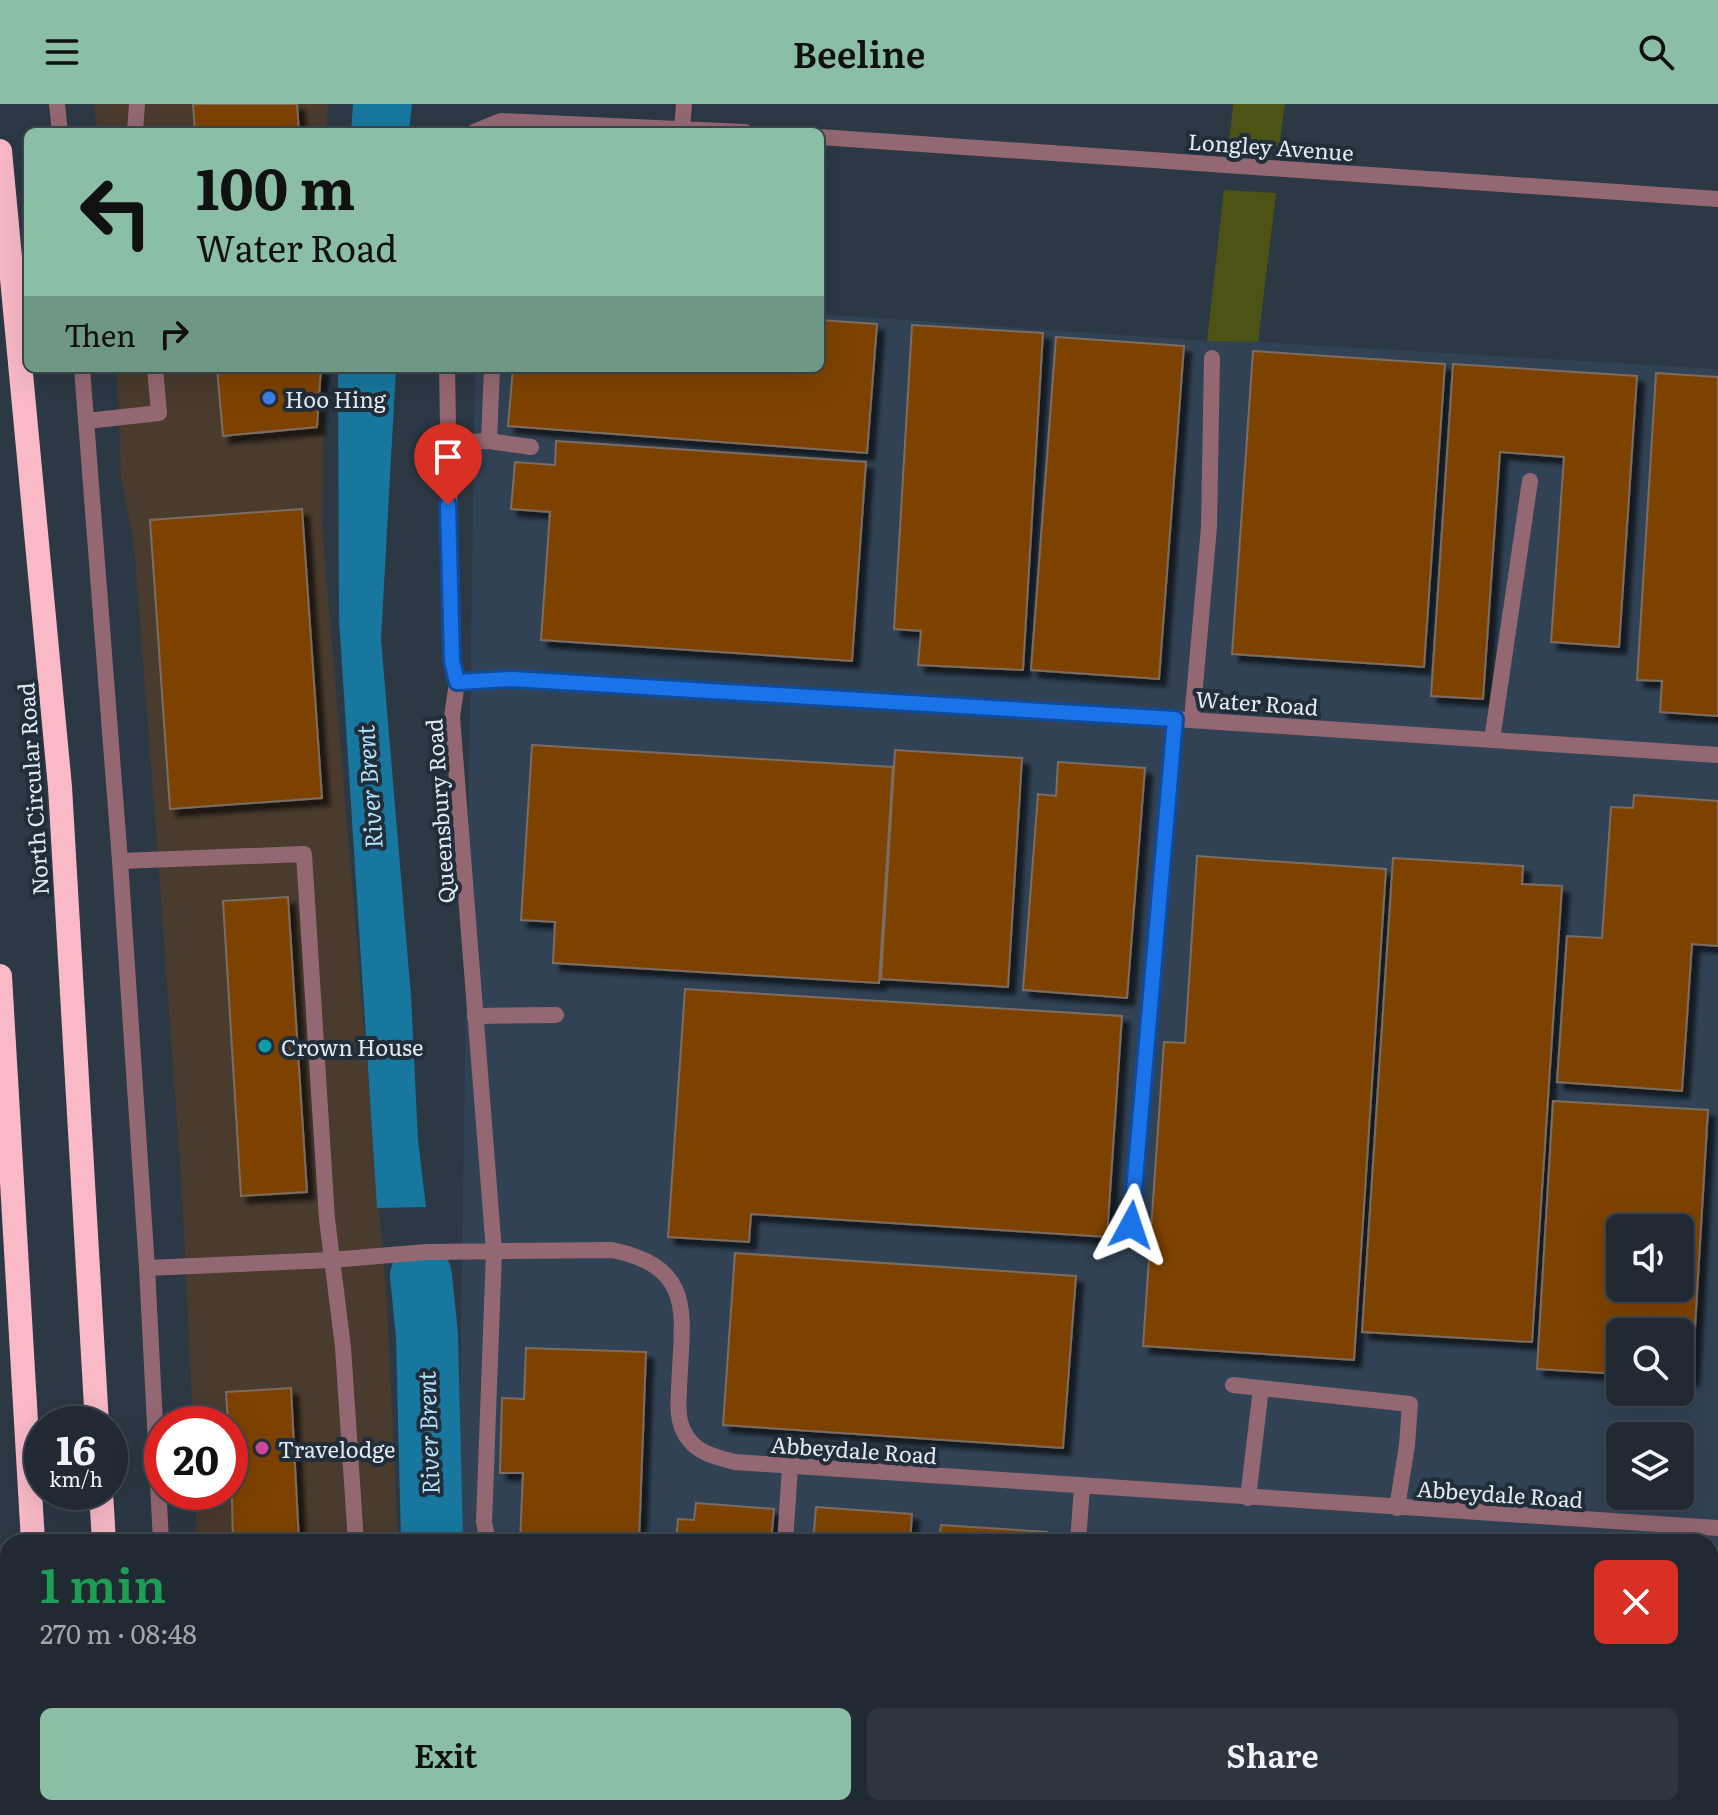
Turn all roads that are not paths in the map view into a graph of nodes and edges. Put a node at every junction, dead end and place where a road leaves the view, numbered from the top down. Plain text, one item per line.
1 (57, 104) edge
2 (137, 104) edge
3 (684, 104) edge
4 (60, 128) edge
5 (135, 128) edge
6 (484, 128) edge
7 (682, 128) joint
8 (824, 137) edge
9 (0, 151) edge
10 (1718, 199) edge
11 (1212, 358) dead end
12 (82, 372) edge
13 (155, 372) edge
14 (447, 372) edge
15 (492, 372) edge
16 (87, 421) junction
17 (489, 441) junction
18 (447, 443) junction
19 (531, 447) dead end
20 (1530, 481) dead end
21 (457, 682) junction
22 (1183, 719) junction
23 (1492, 740) junction
24 (1718, 755) edge
25 (120, 861) junction
26 (0, 976) edge
27 (556, 1015) dead end
28 (475, 1016) junction
29 (1131, 1225) dead end
30 (494, 1251) junction
31 (331, 1260) junction
32 (147, 1268) junction
33 (1233, 1385) dead end
34 (1261, 1388) junction
35 (96, 1406) edge
36 (790, 1467) junction
37 (1082, 1487) junction
38 (1248, 1498) junction
39 (1397, 1508) junction
40 (102, 1510) edge
41 (1718, 1528) edge
42 (33, 1534) edge
43 (104, 1534) edge
44 (161, 1534) edge
45 (355, 1534) edge
46 (486, 1534) edge
47 (786, 1534) edge
48 (1079, 1534) edge

1 - 4 street
2 - 5 street
3 - 7 street
6 - 7 street
8 - 10 street, Longley Avenue
9 - 35 highway, North Circular Road
11 - 22 street
12 - 16 street
13 - 16 street
14 - 18 street, Queensbury Road
15 - 17 street
16 - 25 street
17 - 18 street
17 - 19 street
18 - 21 street, Queensbury Road
20 - 23 street
21 - 22 street, Water Road
21 - 28 street, Queensbury Road
22 - 23 street, Water Road
22 - 29 street
23 - 24 street, Water Road
25 - 31 street
25 - 32 street
26 - 42 highway
27 - 28 street
28 - 30 street, Queensbury Road
30 - 31 street, Abbeydale Road
30 - 36 street, Abbeydale Road
30 - 46 street, Queensbury Road
31 - 32 street, Abbeydale Road
31 - 45 street
32 - 44 street
33 - 34 street
34 - 38 street
34 - 39 street
36 - 37 street, Abbeydale Road
36 - 47 street
37 - 38 street, Abbeydale Road
37 - 48 street
38 - 39 street, Abbeydale Road
39 - 41 street, Abbeydale Road
40 - 43 highway

